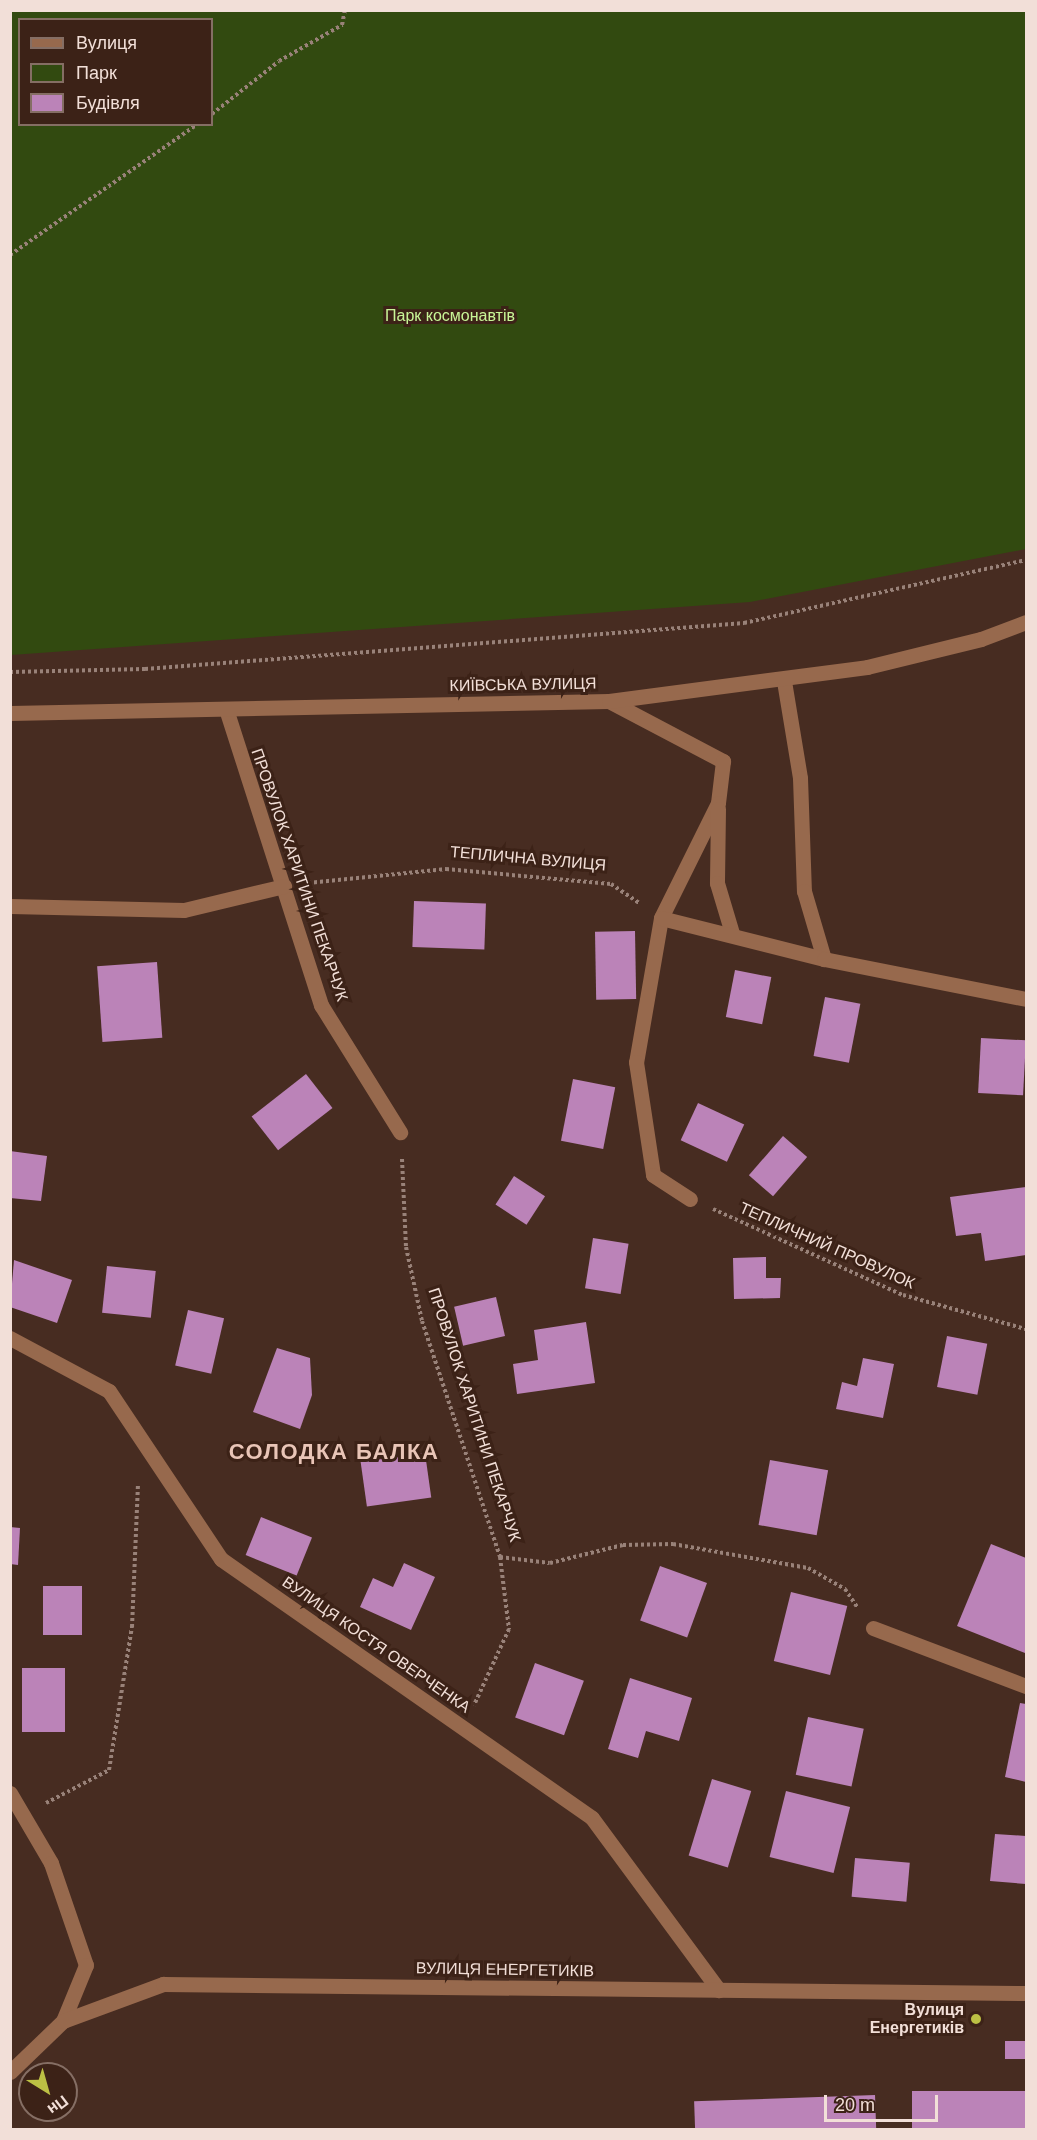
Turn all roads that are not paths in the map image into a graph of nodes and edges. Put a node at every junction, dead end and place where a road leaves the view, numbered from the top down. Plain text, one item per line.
1 (1026, 622) edge
2 (784, 681) junction
3 (609, 701) junction
4 (226, 709) junction
5 (10, 713) edge
6 (718, 803) junction
7 (284, 886) junction
8 (10, 906) edge
9 (661, 918) junction
10 (732, 933) junction
11 (824, 959) junction
12 (1026, 999) edge
13 (400, 1132) road end
14 (690, 1199) road end
15 (10, 1338) edge
16 (873, 1628) road end
17 (1026, 1686) edge
18 (10, 1793) edge
19 (719, 1990) junction
20 (1026, 1993) edge
21 (63, 2021) junction
22 (10, 2072) edge

1 - 2 street, КИЇВСЬКА ВУЛИЦЯ
2 - 3 street, КИЇВСЬКА ВУЛИЦЯ
2 - 11 street
3 - 4 street, КИЇВСЬКА ВУЛИЦЯ
3 - 6 street
4 - 5 street, КИЇВСЬКА ВУЛИЦЯ
4 - 7 street, ПРОВУЛОК ХАРИТИНИ ПЕКАРЧУК
6 - 9 street
6 - 10 street
7 - 8 street
7 - 13 street, ПРОВУЛОК ХАРИТИНИ ПЕКАРЧУК
9 - 10 street
9 - 14 street
10 - 11 street
11 - 12 street
15 - 19 street, ВУЛИЦЯ КОСТЯ ОВЕРЧЕНКА
16 - 17 street
18 - 21 street
19 - 20 street, ВУЛИЦЯ ЕНЕРГЕТИКІВ
19 - 21 street, ВУЛИЦЯ ЕНЕРГЕТИКІВ
21 - 22 street, ВУЛИЦЯ ЕНЕРГЕТИКІВ

